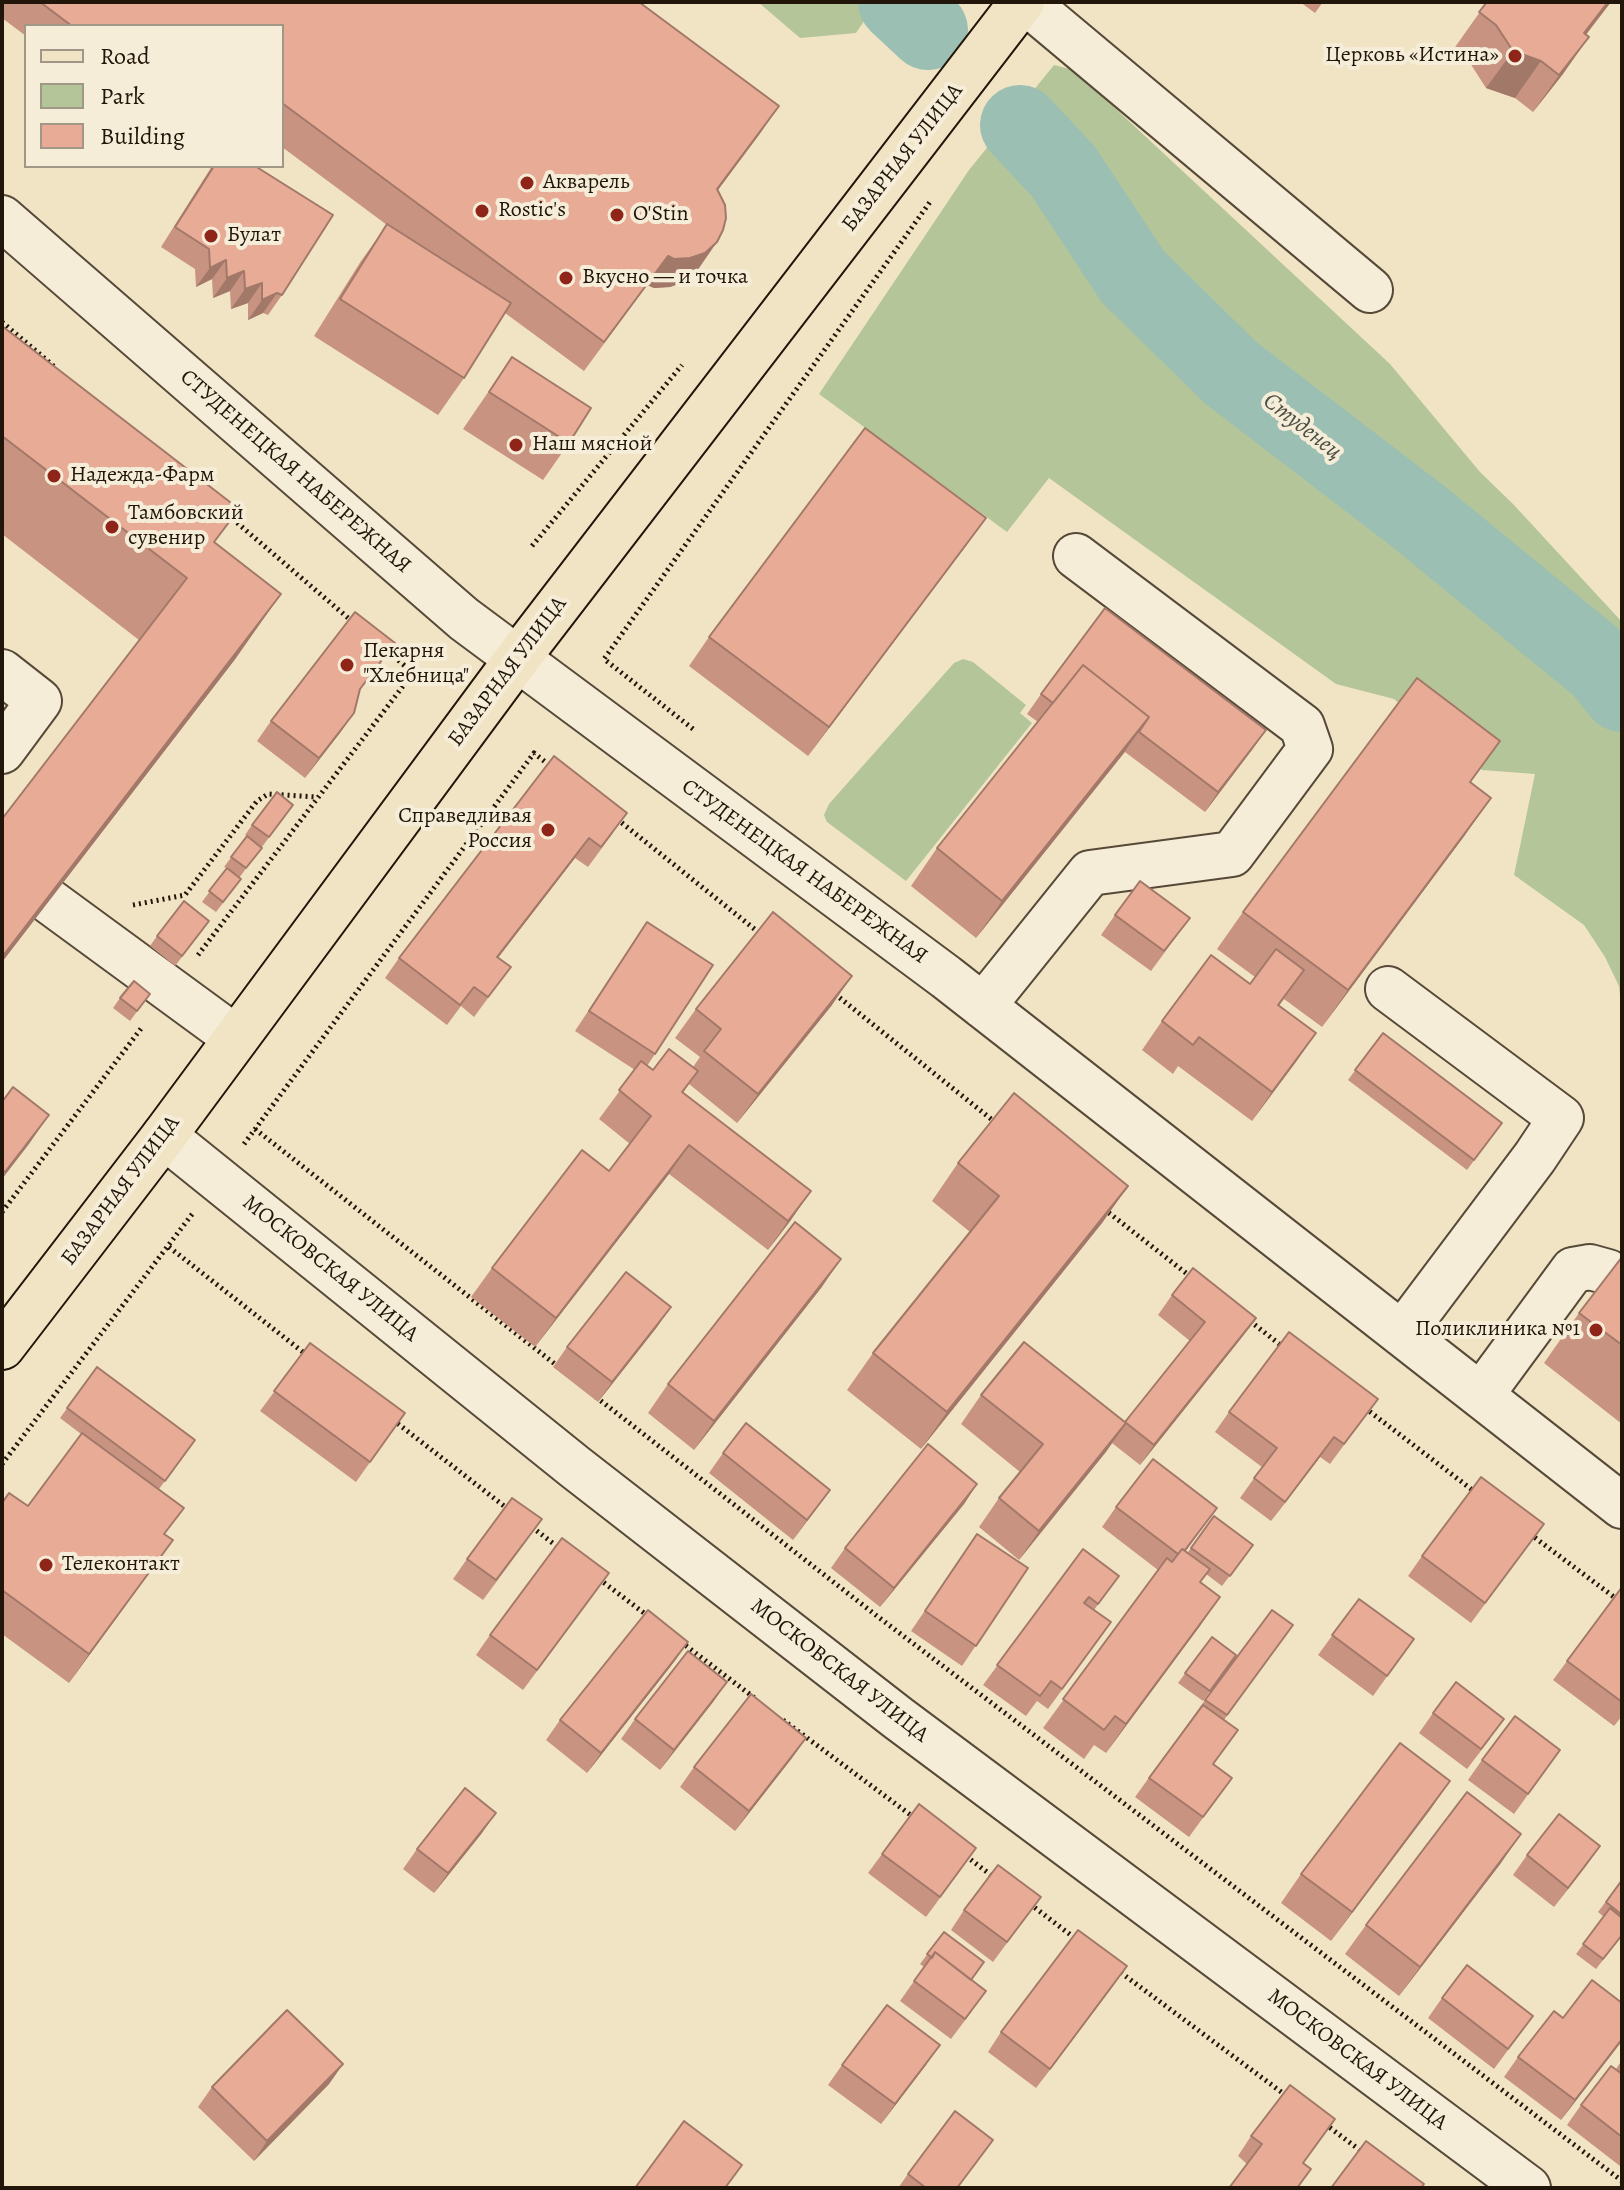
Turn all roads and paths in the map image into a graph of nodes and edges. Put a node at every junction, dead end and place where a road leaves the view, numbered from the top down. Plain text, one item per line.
1 (1024, 2) edge
2 (930, 201) dead end
3 (2, 218) edge
4 (1370, 290) dead end
5 (2, 322) edge
6 (62, 374) edge
7 (220, 508) edge
8 (1076, 556) dead end
9 (365, 631) edge
10 (377, 642) edge
11 (517, 659) junction
12 (604, 659) dead end
13 (2, 672) edge
14 (2, 751) edge
15 (559, 773) edge
16 (318, 797) junction
17 (608, 813) edge
18 (60, 909) joint
19 (769, 941) edge
20 (171, 989) junction
21 (1388, 989) dead end
22 (831, 991) edge
23 (983, 1006) junction
24 (236, 1038) junction
25 (1005, 1129) edge
26 (164, 1136) junction
27 (1104, 1209) edge
28 (2, 1212) edge
29 (1192, 1277) edge
30 (1622, 1281) edge
31 (1242, 1316) edge
32 (1402, 1334) junction
33 (2, 1347) edge
34 (1293, 1354) edge
35 (315, 1361) edge
36 (566, 1373) dead end
37 (591, 1392) dead end
38 (1481, 1395) junction
39 (1356, 1402) edge
40 (390, 1419) edge
41 (2, 1464) edge
42 (1483, 1498) edge
43 (1622, 1506) edge
44 (517, 1516) edge
45 (529, 1525) edge
46 (1521, 1527) edge
47 (567, 1554) edge
48 (593, 1574) edge
49 (1622, 1603) edge
50 (656, 1622) edge
51 (681, 1642) edge
52 (757, 1700) edge
53 (782, 1719) edge
54 (921, 1823) edge
55 (958, 1851) edge
56 (996, 1879) edge
57 (1021, 1898) edge
58 (1084, 1945) edge
59 (1109, 1963) edge
60 (1297, 2104) edge
61 (1323, 2122) edge
62 (1373, 2160) edge
63 (1622, 2181) edge
64 (1528, 2188) edge

1 - 4 street
1 - 11 main road, БАЗАРНАЯ УЛИЦА
2 - 12 path
3 - 11 street, СТУДЕНЕЦКАЯ НАБЕРЕЖНАЯ
5 - 6 path
7 - 9 path
8 - 23 street
10 - 16 path
11 - 23 street, СТУДЕНЕЦКАЯ НАБЕРЕЖНАЯ
11 - 24 main road, БАЗАРНАЯ УЛИЦА
13 - 14 street
15 - 36 path
16 - 18 path
16 - 20 path
17 - 19 path
18 - 20 street
20 - 24 street
20 - 28 path
21 - 32 street
22 - 25 path
23 - 32 street, СТУДЕНЕЦКАЯ НАБЕРЕЖНАЯ
24 - 26 main road, БАЗАРНАЯ УЛИЦА
26 - 33 main road, БАЗАРНАЯ УЛИЦА
26 - 64 street, МОСКОВСКАЯ УЛИЦА
27 - 29 path
30 - 38 street
31 - 34 path
32 - 38 street, СТУДЕНЕЦКАЯ НАБЕРЕЖНАЯ
35 - 41 path
37 - 63 path
38 - 43 street, СТУДЕНЕЦКАЯ НАБЕРЕЖНАЯ
39 - 42 path
40 - 44 path
45 - 47 path
46 - 49 path
48 - 50 path
51 - 52 path
53 - 54 path
55 - 56 path
57 - 58 path
59 - 60 path
61 - 62 path

